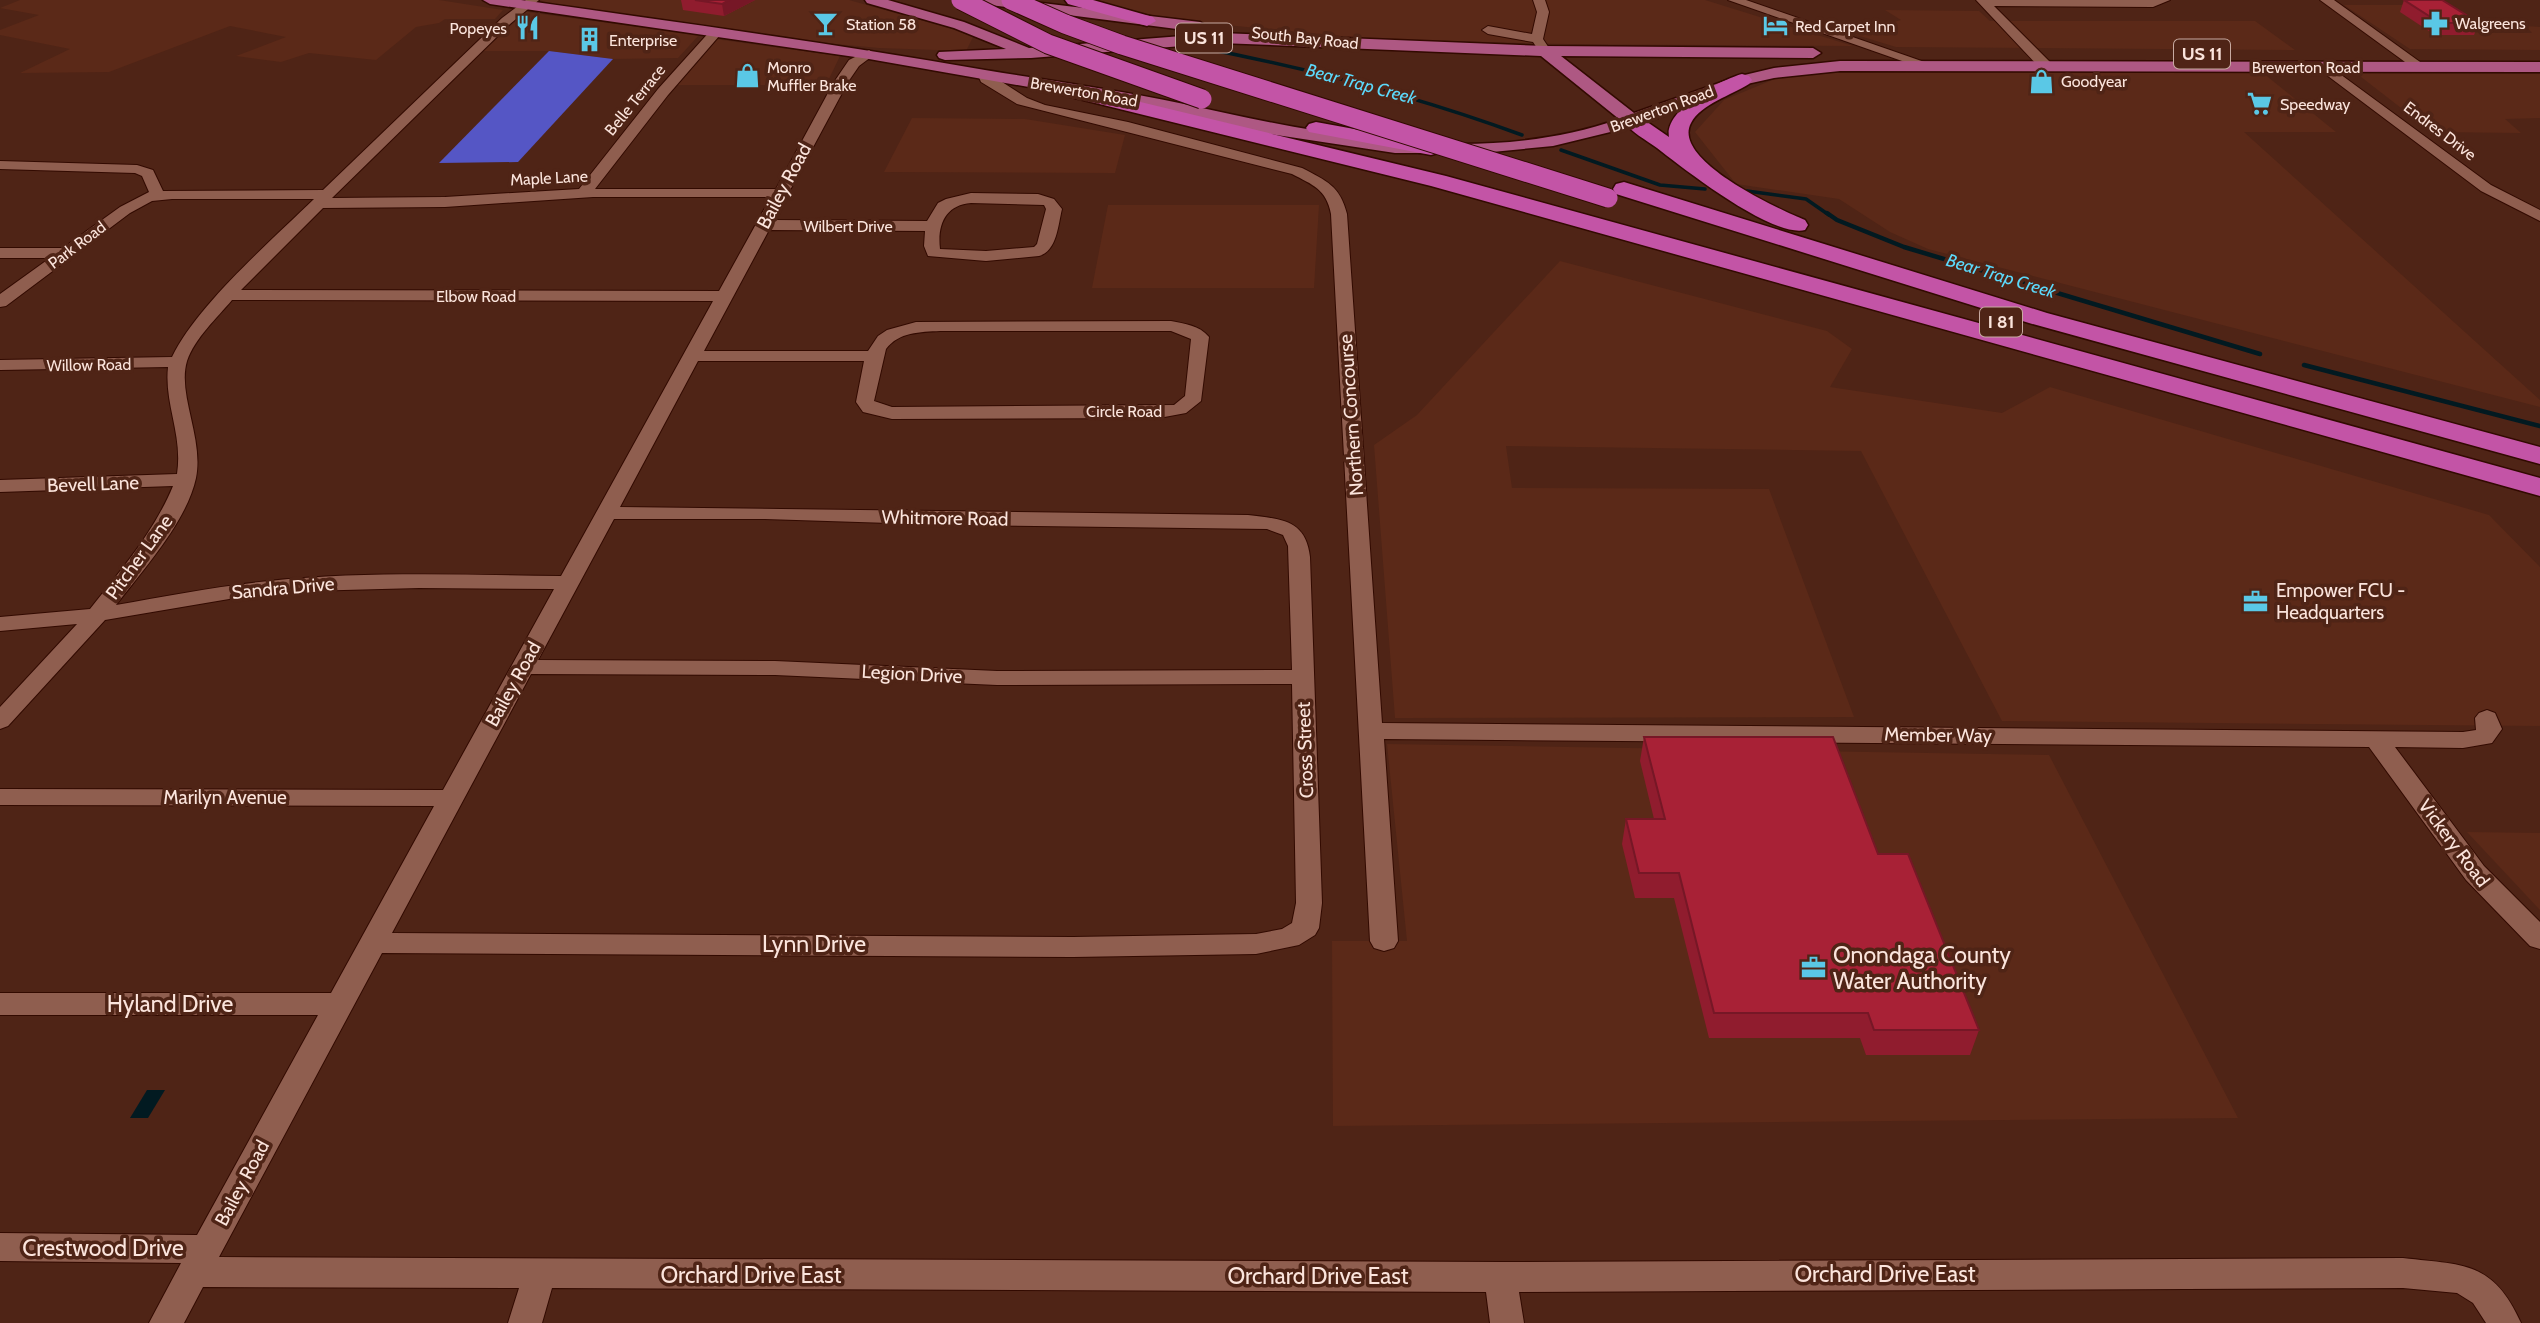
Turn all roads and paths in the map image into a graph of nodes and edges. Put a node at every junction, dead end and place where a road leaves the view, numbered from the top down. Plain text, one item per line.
1 (490, 0) edge
2 (872, 0) edge
3 (961, 0) edge
4 (982, 0) edge
5 (1011, 0) edge
6 (1046, 0) edge
7 (1074, 0) edge
8 (1539, 0) edge
9 (1734, 0) edge
10 (2164, 0) edge
11 (2326, 0) edge
12 (1983, 1) edge
13 (530, 3) edge
14 (914, 5) edge
15 (1147, 21) junction
16 (716, 32) junction
17 (792, 43) junction
18 (1145, 44) junction
19 (1377, 45) junction
20 (1541, 45) junction
21 (889, 53) junction
22 (1031, 53) junction
23 (1894, 53) junction
24 (869, 54) junction
25 (2404, 55) junction
26 (2540, 55) edge
27 (2039, 59) junction
28 (1927, 65) junction
29 (2325, 67) junction
30 (2421, 67) junction
31 (2540, 67) edge
32 (985, 75) junction
33 (1067, 77) junction
34 (1742, 80) junction
35 (1042, 108) junction
36 (1633, 121) junction
37 (1251, 126) junction
38 (1431, 149) junction
39 (0, 165) edge
40 (1706, 174) junction
41 (1438, 181) junction
42 (584, 193) junction
43 (780, 193) junction
44 (1616, 194) junction
45 (158, 195) junction
46 (323, 199) junction
47 (2540, 216) edge
48 (763, 225) junction
49 (934, 226) junction
50 (0, 253) edge
51 (66, 253) junction
52 (227, 295) junction
53 (724, 296) junction
54 (0, 302) edge
55 (691, 356) junction
56 (875, 356) junction
57 (178, 362) junction
58 (0, 366) edge
59 (2294, 389) junction
60 (2394, 448) junction
61 (2540, 456) edge
62 (186, 480) junction
63 (0, 486) edge
64 (2540, 487) edge
65 (607, 513) junction
66 (1283, 525) joint
67 (568, 583) junction
68 (97, 615) junction
69 (0, 624) edge
70 (522, 667) junction
71 (1302, 677) junction
72 (2487, 718) dead end
73 (0, 721) edge
74 (1369, 731) junction
75 (2376, 739) junction
76 (0, 797) edge
77 (450, 798) junction
78 (2540, 939) edge
79 (1384, 941) dead end
80 (372, 943) junction
81 (1256, 944) joint
82 (339, 1003) junction
83 (0, 1004) edge
84 (0, 1247) edge
85 (200, 1260) junction
86 (539, 1275) junction
87 (1501, 1277) junction
88 (166, 1323) edge
89 (525, 1323) edge
90 (1507, 1323) edge
91 (2504, 1323) edge

1 - 13 main road, Brewerton Road / US 11
2 - 14 main road
3 - 38 highway, bridge
4 - 15 main road, South Bay Road
5 - 44 highway, I 81, bridge
6 - 44 highway, I 81
7 - 15 highway
8 - 20 street
9 - 23 street
10 - 12 street
11 - 25 street
12 - 27 street
13 - 16 main road, Brewerton Road / US 11
13 - 46 street
14 - 22 main road
15 - 19 main road, South Bay Road
16 - 17 main road, Brewerton Road / US 11
16 - 42 street, Belle Terrace
17 - 21 main road, Brewerton Road / US 11
17 - 24 main road, Brewerton Road / US 11
18 - 19 main road, Brewerton Road / US 11
18 - 22 main road, Brewerton Road / US 11
18 - 33 main road
19 - 20 main road, Brewerton Road / US 11
20 - 23 main road, Brewerton Road / US 11
20 - 36 main road
21 - 22 main road, Brewerton Road / US 11
21 - 24 main road
22 - 33 main road
23 - 27 main road, Brewerton Road / US 11
23 - 28 street
24 - 32 main road, Brewerton Road / US 11
24 - 43 street, Bailey Road
25 - 26 main road, Brewerton Road / US 11
25 - 27 main road, Brewerton Road / US 11
25 - 30 street
27 - 28 main road, Brewerton Road / US 11
27 - 29 main road, Brewerton Road / US 11
28 - 34 main road, Brewerton Road / US 11
29 - 30 main road, Brewerton Road / US 11
29 - 47 street, Endres Drive
30 - 31 main road, Brewerton Road / US 11
32 - 33 main road, Brewerton Road / US 11
32 - 35 street, Northern Concourse
33 - 35 street
33 - 37 main road, Brewerton Road / US 11
33 - 41 highway
34 - 36 main road, Brewerton Road / US 11
34 - 40 highway
35 - 74 street, Northern Concourse
36 - 38 main road, Brewerton Road / US 11
36 - 40 highway
37 - 38 main road, Brewerton Road / US 11
37 - 41 highway
39 - 45 street
40 - 59 highway
41 - 60 highway
42 - 43 street, Maple Lane
42 - 46 street, Maple Lane
43 - 48 street, Bailey Road
44 - 59 highway, I 81
44 - 60 highway, I 81
45 - 46 street, Maple Lane
45 - 51 street, Park Road
46 - 52 street
48 - 49 street, Wilbert Drive
48 - 53 street, Bailey Road
49 - 49 street
50 - 51 street
51 - 54 street, Park Road
52 - 53 street, Elbow Road
52 - 57 street
53 - 55 street, Bailey Road
55 - 56 street
55 - 65 street, Bailey Road
56 - 56 street, Circle Road
57 - 58 street, Willow Road
57 - 62 street, Pitcher Lane
59 - 61 highway, I 81
60 - 64 highway, I 81
62 - 63 street, Bevell Lane
62 - 68 street, Pitcher Lane
65 - 66 street, Whitmore Road
65 - 67 street, Bailey Road
66 - 71 street, Cross Street
67 - 68 street, Sandra Drive
67 - 70 street, Bailey Road
68 - 69 street, Sandra Drive
68 - 73 street, Pitcher Lane
70 - 71 street, Legion Drive
70 - 77 street, Bailey Road
71 - 81 street, Cross Street
72 - 75 street, Member Way
74 - 75 street, Member Way
74 - 79 street, Northern Concourse
75 - 78 street, Vickery Road
76 - 77 street, Marilyn Avenue
77 - 80 street, Bailey Road
80 - 81 street, Lynn Drive
80 - 82 street, Bailey Road
82 - 83 street, Hyland Drive
82 - 85 street, Bailey Road
84 - 85 street, Crestwood Drive
85 - 86 street, Orchard Drive East
85 - 88 street, Bailey Road
86 - 87 street, Orchard Drive East
86 - 89 street
87 - 90 street
87 - 91 street, Orchard Drive East

